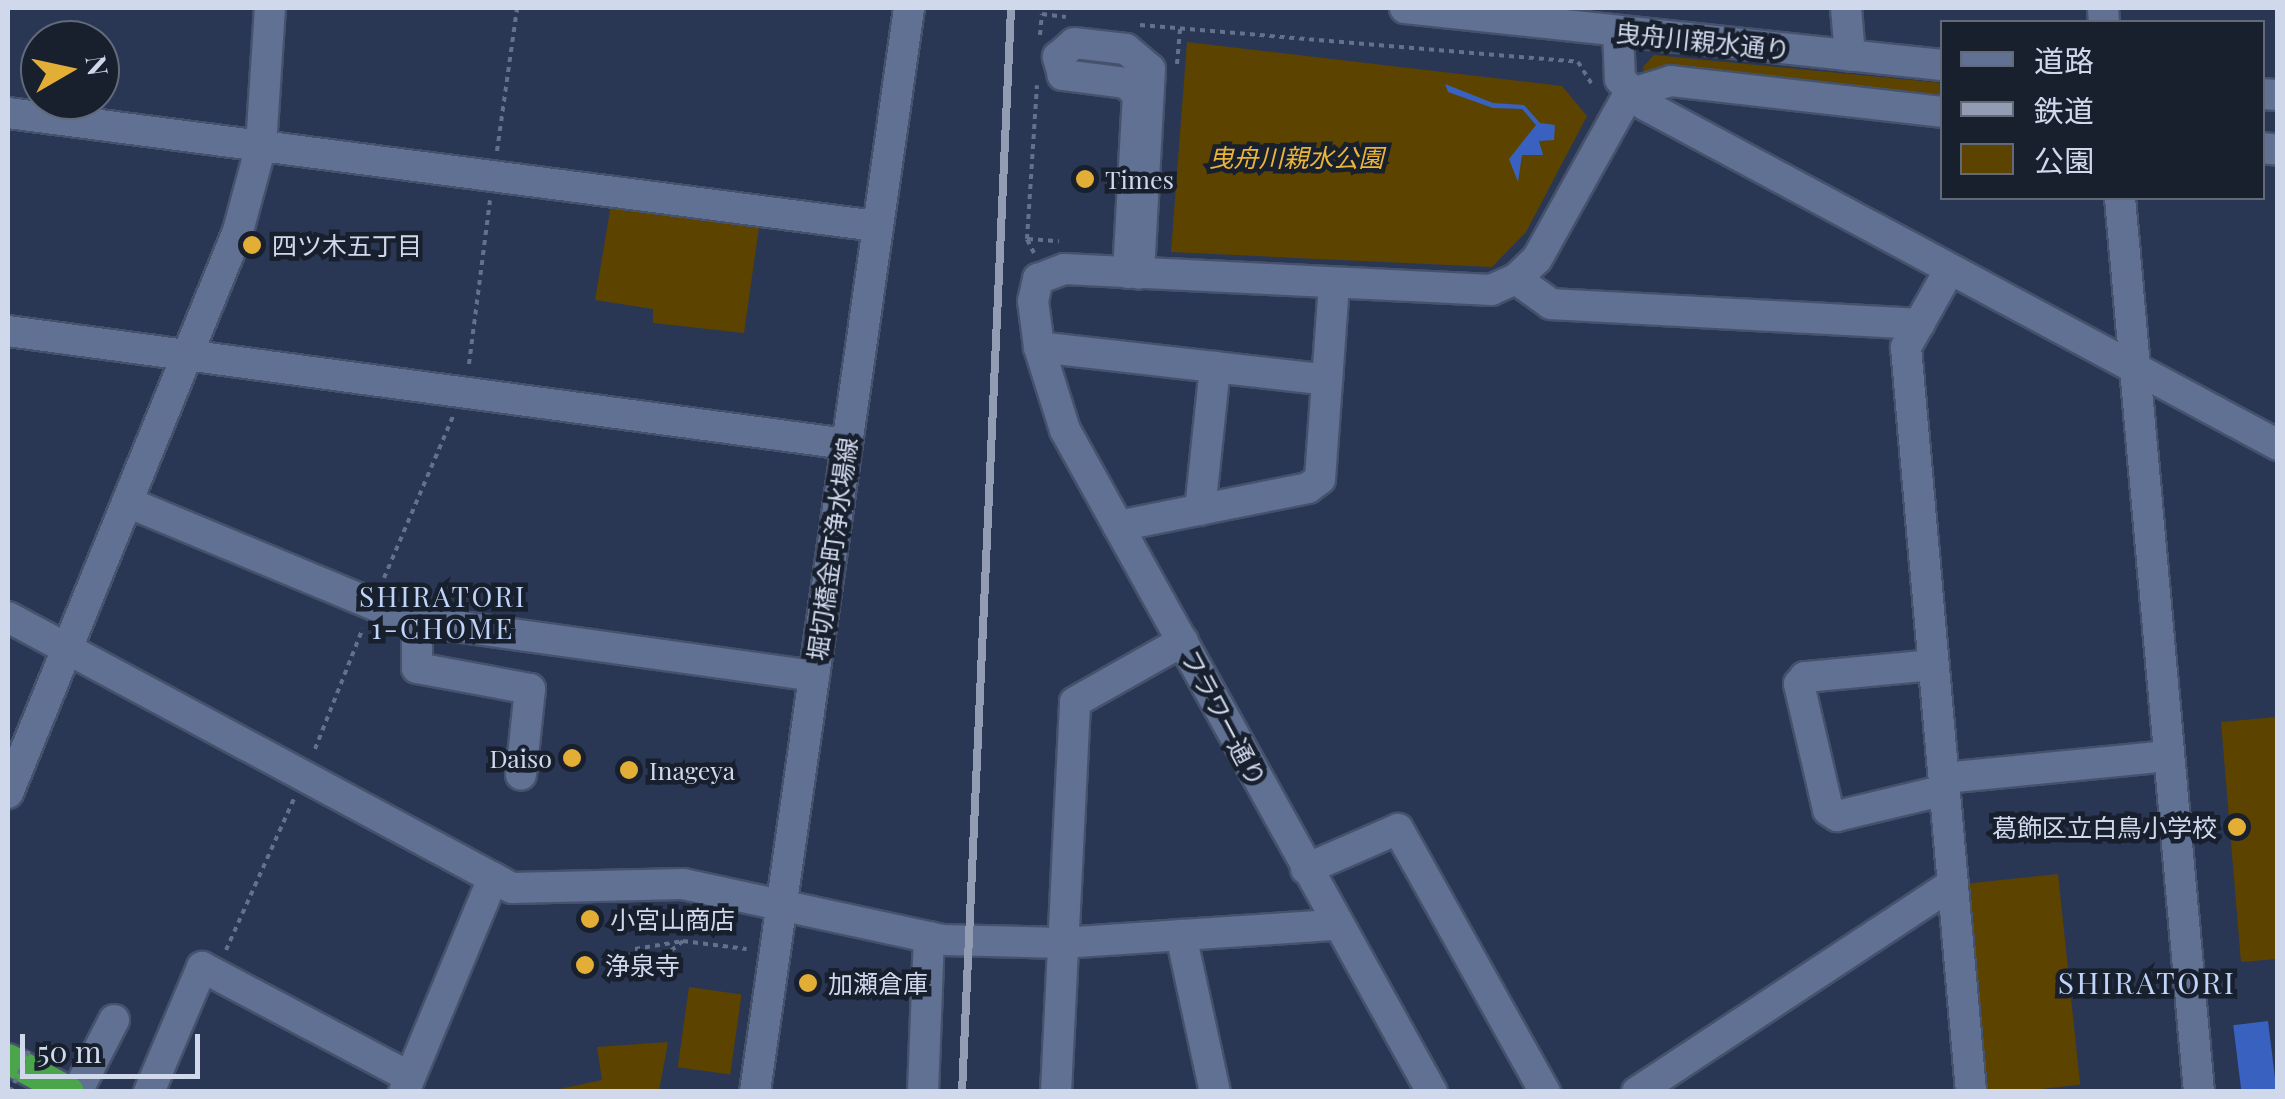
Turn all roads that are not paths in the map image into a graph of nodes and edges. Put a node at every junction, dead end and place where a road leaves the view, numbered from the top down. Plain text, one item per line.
1 (270, 8) edge
2 (909, 8) edge
3 (1405, 8) edge
4 (1846, 8) edge
5 (1618, 32) junction
6 (1850, 56) junction
7 (1940, 65) edge
8 (1615, 95) junction
9 (1940, 112) edge
10 (8, 113) edge
11 (261, 146) junction
12 (2120, 200) edge
13 (876, 226) junction
14 (1950, 270) junction
15 (1134, 273) junction
16 (1516, 279) junction
17 (1334, 285) junction
18 (1919, 324) junction
19 (8, 331) edge
20 (1038, 342) junction
21 (188, 355) junction
22 (1215, 367) junction
23 (2135, 372) junction
24 (1327, 380) junction
25 (846, 444) junction
26 (2278, 445) edge
27 (127, 502) junction
28 (1200, 510) junction
29 (1118, 526) junction
30 (8, 617) edge
31 (417, 620) junction
32 (1183, 641) junction
33 (67, 649) junction
34 (1934, 665) junction
35 (814, 676) junction
36 (2169, 756) junction
37 (521, 775) dead end
38 (1944, 784) junction
39 (8, 793) edge
40 (1306, 868) junction
41 (493, 878) junction
42 (1952, 884) junction
43 (782, 902) junction
44 (1336, 925) junction
45 (1182, 935) junction
46 (930, 937) junction
47 (1062, 943) junction
48 (114, 1020) dead end
49 (18, 1054) edge
50 (407, 1084) edge
51 (68, 1092) edge
52 (78, 1092) edge
53 (149, 1092) edge
54 (755, 1092) edge
55 (923, 1092) edge
56 (1056, 1092) edge
57 (1214, 1092) edge
58 (1432, 1092) edge
59 (1545, 1092) edge
60 (1636, 1092) edge
61 (1971, 1092) edge
62 (2199, 1092) edge

1 - 11 street
2 - 13 street, 堀切橋金町浄水場線
3 - 5 street, 曳舟川親水通り
4 - 6 street
5 - 6 street, 曳舟川親水通り
5 - 8 street
6 - 7 street, 曳舟川親水通り
8 - 9 street
8 - 14 street
8 - 16 street
10 - 11 street
11 - 13 street
11 - 21 street
12 - 23 street
13 - 25 street, 堀切橋金町浄水場線
14 - 18 street
14 - 23 street
15 - 15 street
15 - 17 street
15 - 20 street, フラワー通り
16 - 17 street
16 - 18 street
17 - 24 street
18 - 34 street
19 - 21 street
20 - 22 street
20 - 29 street, フラワー通り
21 - 25 street
21 - 27 street
22 - 24 street
22 - 28 street
23 - 26 street
23 - 36 street
24 - 28 street
25 - 35 street, 堀切橋金町浄水場線
27 - 31 street
27 - 33 street
28 - 29 street
29 - 32 street, フラワー通り
30 - 33 street
31 - 35 street
31 - 37 street
32 - 40 street, フラワー通り
32 - 47 street
33 - 39 street
33 - 41 street
34 - 38 street
34 - 38 street
35 - 43 street, 堀切橋金町浄水場線
36 - 38 street
36 - 62 street
38 - 42 street
40 - 44 street, フラワー通り
40 - 59 street
41 - 43 street
41 - 50 street
42 - 60 street
42 - 61 street
43 - 46 street
43 - 54 street, 堀切橋金町浄水場線
44 - 45 street
44 - 58 street, フラワー通り
45 - 47 street
45 - 57 street
46 - 47 street
46 - 55 street
47 - 56 street
48 - 52 street
49 - 51 highway
50 - 53 street

